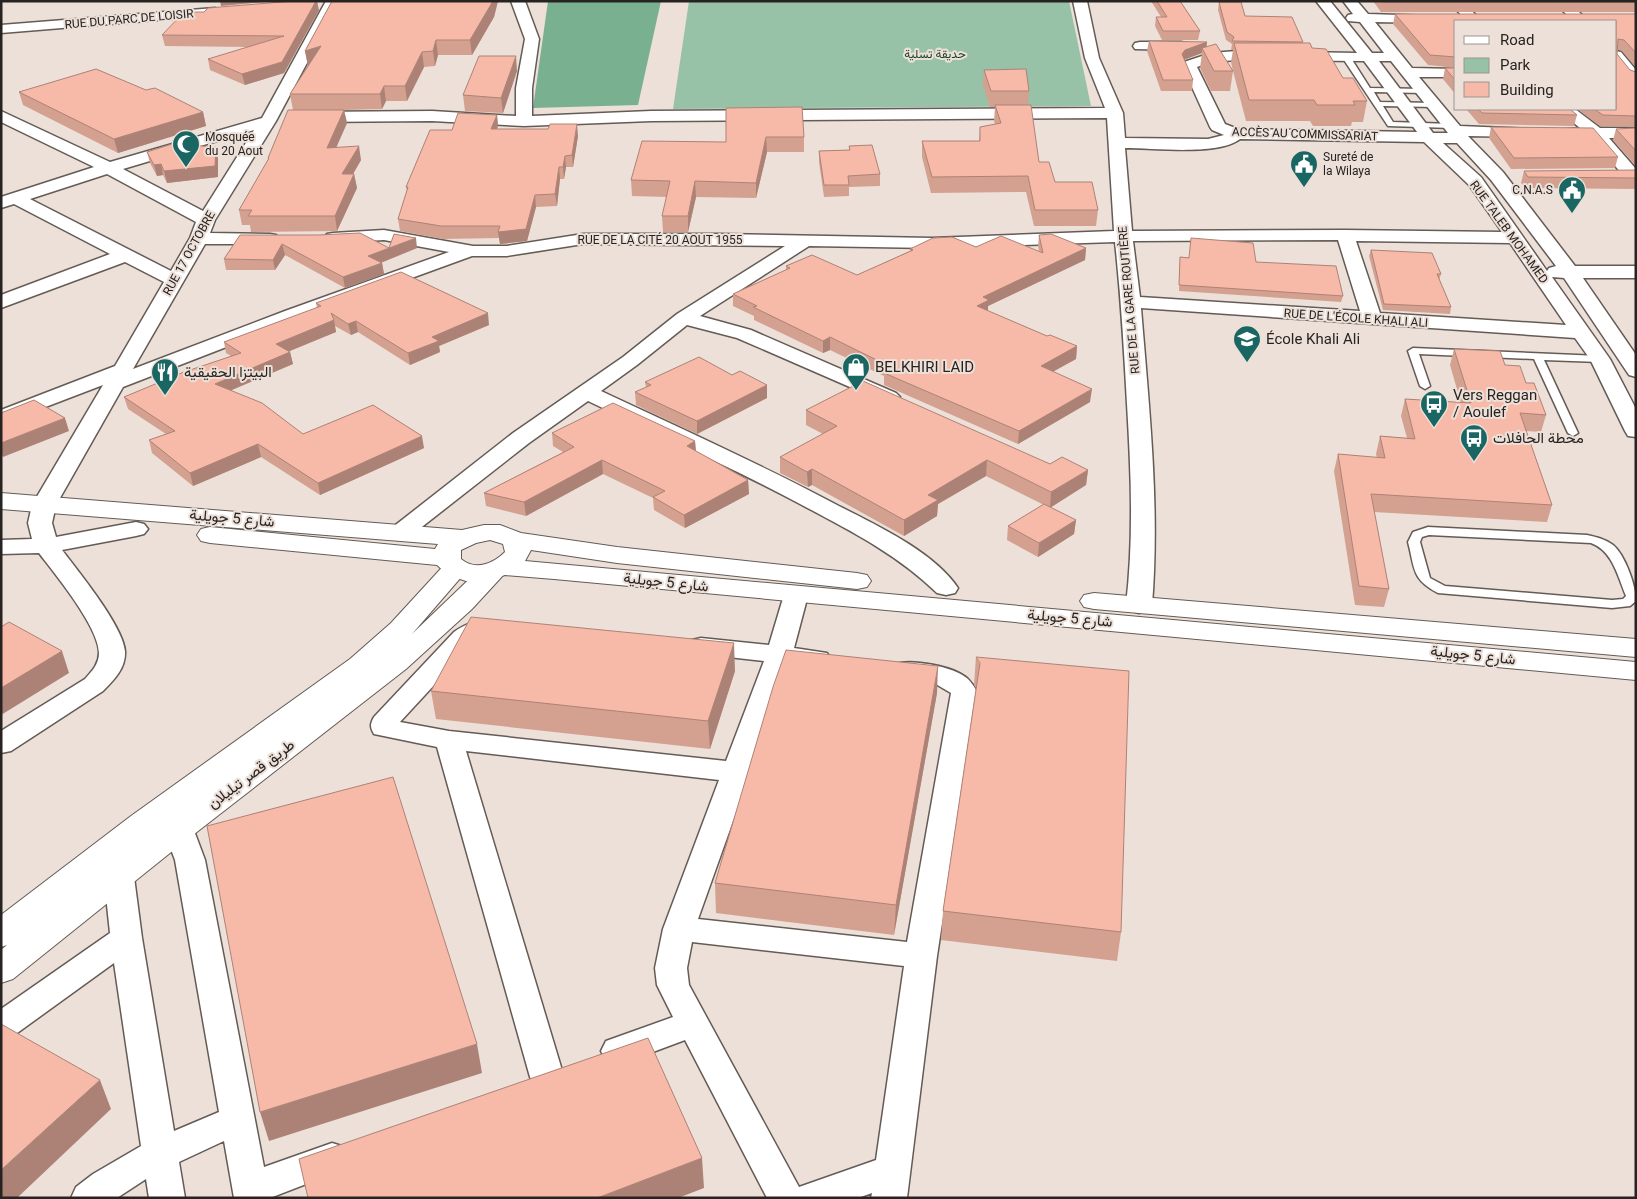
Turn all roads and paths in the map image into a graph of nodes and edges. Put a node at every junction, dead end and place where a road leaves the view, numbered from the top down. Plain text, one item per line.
1 (518, 1) edge
2 (1080, 1) edge
3 (1323, 1) edge
4 (1350, 1) edge
5 (1455, 1) edge
6 (1560, 1) edge
7 (338, 2) edge
8 (312, 4) edge
9 (226, 12) edge
10 (1336, 18) junction
11 (1491, 18) edge
12 (1559, 18) edge
13 (1597, 18) edge
14 (1364, 19) junction
15 (1473, 20) edge
16 (1579, 20) edge
17 (1, 29) edge
18 (1140, 46) dead end
19 (1358, 53) junction
20 (1617, 56) edge
21 (1397, 57) junction
22 (1409, 72) junction
23 (1454, 73) edge
24 (1629, 75) edge
25 (1367, 90) junction
26 (1424, 90) junction
27 (1400, 98) junction
28 (1376, 104) junction
29 (1434, 105) junction
30 (1566, 110) edge
31 (1115, 114) junction
32 (3, 118) edge
33 (269, 119) junction
34 (524, 120) junction
35 (1425, 132) junction
36 (1456, 132) junction
37 (1596, 133) junction
38 (1636, 133) edge
39 (1236, 134) junction
40 (1117, 143) junction
41 (109, 169) junction
42 (1516, 175) dead end
43 (1613, 175) edge
44 (1634, 175) edge
45 (1497, 176) junction
46 (8, 200) edge
47 (206, 220) junction
48 (1345, 235) junction
49 (1123, 236) junction
50 (199, 238) junction
51 (1515, 238) junction
52 (285, 239) edge
53 (312, 239) edge
54 (805, 241) junction
55 (473, 250) junction
56 (126, 255) junction
57 (1636, 272) edge
58 (1543, 277) junction
59 (1572, 277) junction
60 (174, 280) junction
61 (1636, 283) edge
62 (1, 302) edge
63 (1131, 302) junction
64 (684, 318) junction
65 (1372, 319) junction
66 (1581, 332) junction
67 (1538, 357) junction
68 (1600, 360) junction
69 (1633, 366) edge
70 (118, 376) junction
71 (1425, 386) dead end
72 (586, 392) junction
73 (903, 403) edge
74 (1, 418) edge
75 (1636, 431) edge
76 (1573, 433) dead end
77 (1, 501) edge
78 (1, 520) edge
79 (43, 524) junction
80 (401, 532) junction
81 (515, 540) junction
82 (1, 547) edge
83 (455, 555) junction
84 (498, 569) junction
85 (1630, 575) edge
86 (946, 588) junction
87 (796, 595) junction
88 (1139, 605) junction
89 (510, 629) edge
90 (674, 644) edge
91 (1636, 648) edge
92 (780, 654) junction
93 (837, 661) edge
94 (884, 668) edge
95 (1636, 671) edge
96 (449, 740) junction
97 (1, 744) edge
98 (736, 772) junction
99 (172, 818) junction
100 (115, 863) junction
101 (679, 929) junction
102 (1, 934) edge
103 (126, 938) junction
104 (921, 956) junction
105 (1, 969) edge
106 (693, 1023) junction
107 (1, 1027) edge
108 (238, 1119) junction
109 (362, 1146) edge
110 (158, 1153) junction
111 (891, 1184) edge
112 (251, 1193) edge
113 (89, 1198) edge
114 (166, 1198) edge
115 (786, 1198) edge
116 (812, 1198) edge

1 - 34 street
2 - 31 street, RUE DE LA GARE ROUTIÈRE
3 - 10 street, RUE TALEB MOHAMED
4 - 14 street, RUE TALEB MOHAMED
5 - 15 street
6 - 16 street
7 - 8 street
7 - 33 street, RUE 17 OCTOBRE
9 - 17 street, RUE DU PARC DE LOISIR
10 - 14 street
10 - 19 street, RUE TALEB MOHAMED
11 - 15 street
12 - 16 street
13 - 16 street
14 - 15 street
14 - 21 street, RUE TALEB MOHAMED
18 - 19 street
19 - 21 street, ACCÈS AU COMMISSARIAT
19 - 25 lane
19 - 27 street, RUE TALEB MOHAMED
19 - 39 street, ACCÈS AU COMMISSARIAT
20 - 24 street
21 - 22 street, RUE TALEB MOHAMED
22 - 23 street
22 - 26 street, RUE TALEB MOHAMED
25 - 27 lane
25 - 28 lane
26 - 27 lane
26 - 29 street, RUE TALEB MOHAMED
27 - 28 lane
27 - 29 lane
27 - 35 street, RUE TALEB MOHAMED
28 - 35 lane
29 - 36 street, RUE TALEB MOHAMED
30 - 37 street
31 - 34 street
31 - 40 street, RUE DE LA GARE ROUTIÈRE
32 - 41 street
33 - 34 street
33 - 41 street
33 - 47 street, RUE 17 OCTOBRE
35 - 36 street, ACCÈS AU COMMISSARIAT
35 - 39 street, ACCÈS AU COMMISSARIAT
35 - 51 street, RUE TALEB MOHAMED
36 - 37 street, ACCÈS AU COMMISSARIAT
36 - 45 street, RUE TALEB MOHAMED
37 - 38 street, ACCÈS AU COMMISSARIAT
37 - 44 street
39 - 40 street
40 - 49 street, RUE DE LA GARE ROUTIÈRE
41 - 46 street
41 - 47 street
42 - 45 street
43 - 44 street
45 - 59 street, RUE TALEB MOHAMED
46 - 56 street
47 - 50 street, RUE 17 OCTOBRE
48 - 49 street, RUE DE LA CITÉ 20 AOUT 1955
48 - 51 street, RUE DE LA CITÉ 20 AOUT 1955
48 - 65 street
49 - 54 street, RUE DE LA CITÉ 20 AOUT 1955
49 - 63 street, RUE DE LA GARE ROUTIÈRE
50 - 52 street
50 - 60 street, RUE 17 OCTOBRE
51 - 58 street, RUE TALEB MOHAMED
53 - 55 street, RUE DE LA CITÉ 20 AOUT 1955
54 - 55 street, RUE DE LA CITÉ 20 AOUT 1955
54 - 64 street
55 - 70 street
56 - 60 street
56 - 62 street
57 - 59 street
58 - 59 street
58 - 66 street, RUE TALEB MOHAMED
59 - 61 street
59 - 69 street, RUE TALEB MOHAMED
60 - 70 street, RUE 17 OCTOBRE
63 - 65 street, RUE DE L'ÉCOLE KHALI ALI
63 - 88 street, RUE DE LA GARE ROUTIÈRE
64 - 72 street
64 - 73 street
65 - 66 street, RUE DE L'ÉCOLE KHALI ALI
66 - 68 street, RUE TALEB MOHAMED
67 - 68 lane
67 - 71 lane
67 - 76 lane
68 - 69 street
68 - 75 street, RUE TALEB MOHAMED
70 - 74 street
70 - 79 street, RUE 17 OCTOBRE
72 - 80 street
72 - 86 street
77 - 79 main road, شارع 5 جويلية
78 - 79 main road, شارع 5 جويلية
79 - 80 main road, شارع 5 جويلية
79 - 82 street
79 - 83 main road, شارع 5 جويلية
79 - 97 street
80 - 83 main road, شارع 5 جويلية
81 - 83 main road, شارع 5 جويلية
81 - 84 main road, طريق قصر تيليلان
81 - 86 main road, شارع 5 جويلية
83 - 84 main road, شارع 5 جويلية
83 - 99 main road, طريق قصر تيليلان
84 - 87 main road, شارع 5 جويلية
84 - 99 main road, طريق قصر تيليلان
85 - 85 lane
86 - 88 main road, شارع 5 جويلية
87 - 92 street
87 - 95 main road, شارع 5 جويلية
88 - 91 main road, شارع 5 جويلية
89 - 96 street
90 - 92 street
92 - 93 street
92 - 98 street
94 - 104 street
96 - 98 street
96 - 106 street
98 - 101 street
99 - 100 main road, طريق قصر تيليلان
99 - 108 street
100 - 102 main road, طريق قصر تيليلان
100 - 103 street
100 - 105 main road, طريق قصر تيليلان
101 - 104 street
101 - 106 street
103 - 107 street
103 - 110 street
104 - 111 street
106 - 115 street
108 - 110 street
108 - 112 street
109 - 112 street
110 - 113 street
110 - 114 street
111 - 116 street

